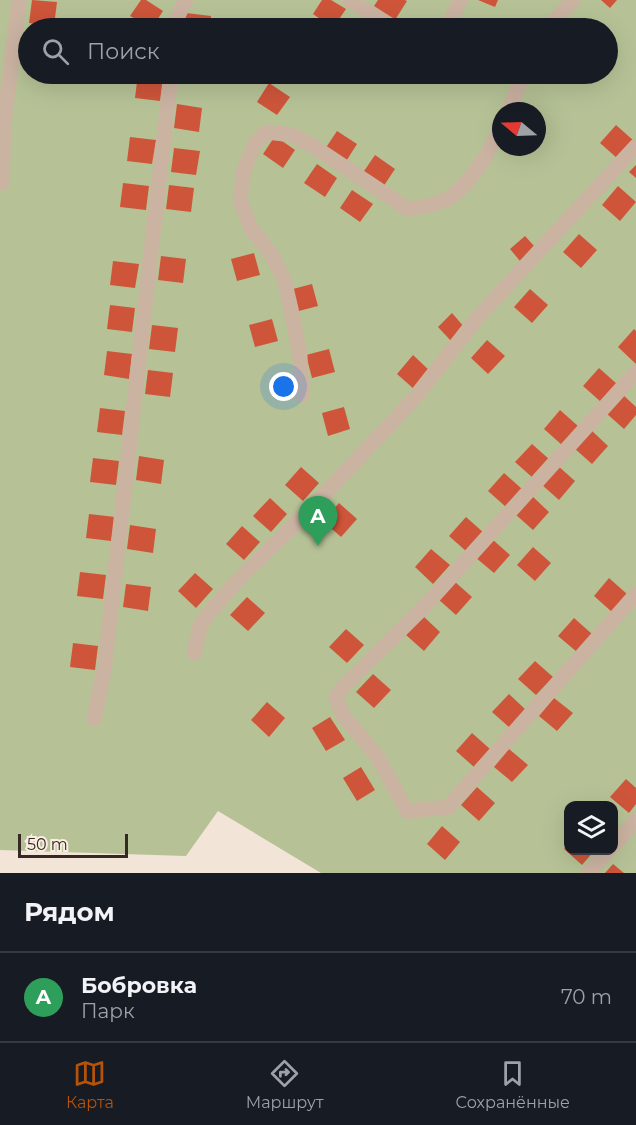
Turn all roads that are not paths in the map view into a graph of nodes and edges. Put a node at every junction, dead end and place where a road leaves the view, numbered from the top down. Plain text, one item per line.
1 (19, 0) edge
2 (186, 0) edge
3 (350, 0) edge
4 (460, 0) edge
5 (573, 0) edge
6 (177, 18) edge
7 (379, 18) edge
8 (452, 18) edge
9 (557, 18) edge
10 (170, 84) edge
11 (519, 84) edge
12 (511, 102) edge
13 (492, 145) edge
14 (636, 146) edge
15 (2, 183) dead end
16 (636, 372) edge
17 (302, 395) dead end
18 (636, 594) edge
19 (194, 653) dead end
20 (94, 719) dead end
21 (636, 820) edge
22 (618, 840) edge
23 (605, 855) edge
24 (589, 873) edge

1 - 15 street
2 - 6 street
3 - 7 street
4 - 8 street
5 - 9 street
10 - 20 street
11 - 12 street
13 - 17 street
14 - 19 street
16 - 18 street
21 - 22 street
23 - 24 street

